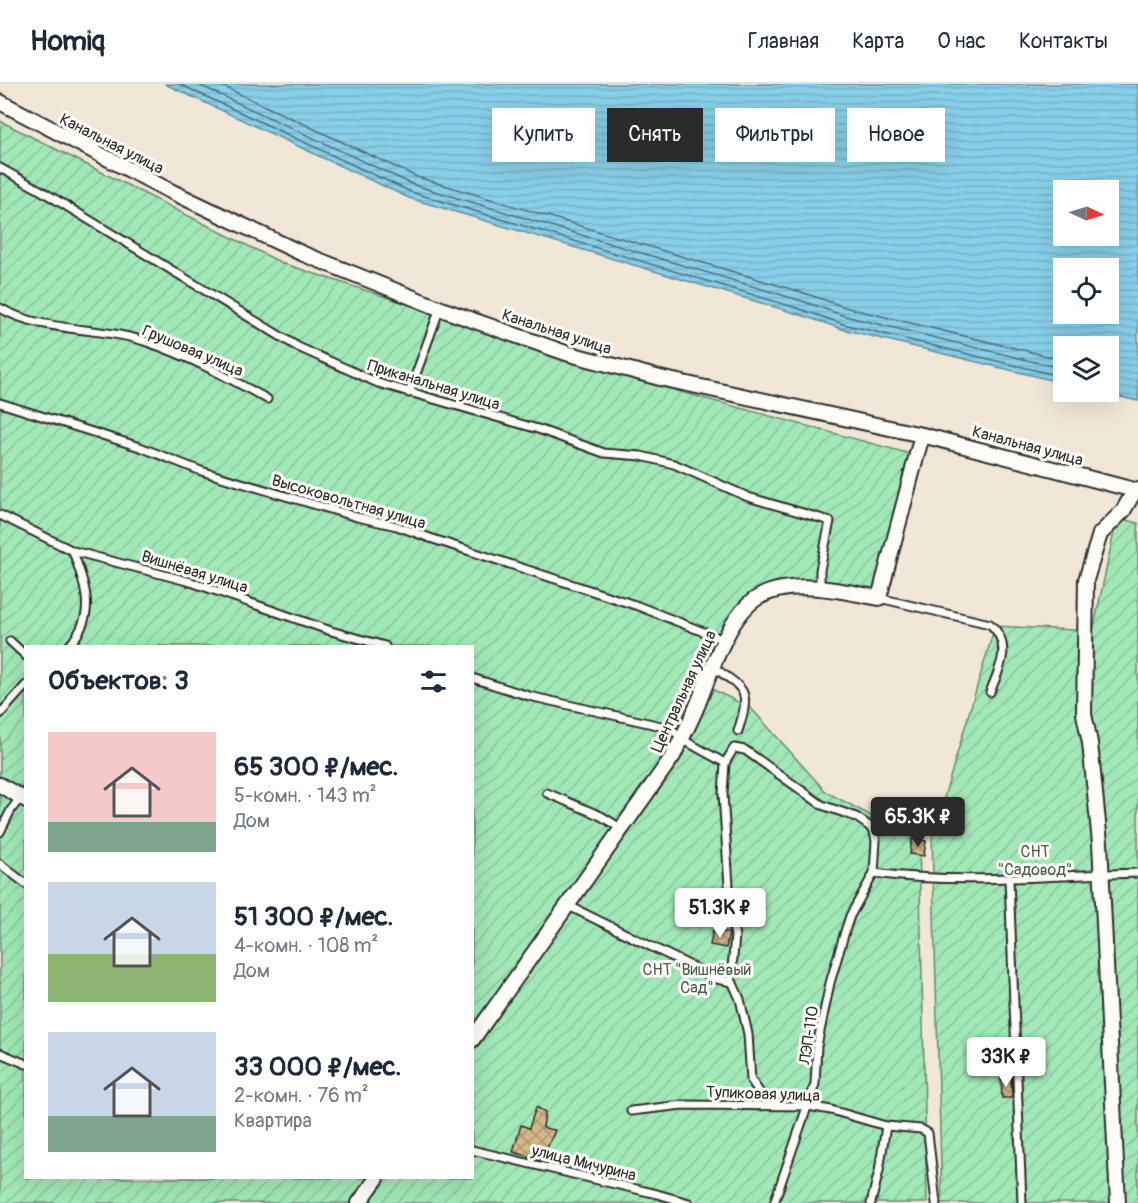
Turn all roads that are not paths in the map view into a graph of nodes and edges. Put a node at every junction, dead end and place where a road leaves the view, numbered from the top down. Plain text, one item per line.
1 (0, 102) edge
2 (0, 168) edge
3 (0, 308) edge
4 (440, 308) junction
5 (409, 393) junction
6 (267, 399) dead end
7 (0, 403) edge
8 (922, 435) junction
9 (1136, 490) edge
10 (0, 515) edge
11 (73, 551) junction
12 (820, 588) junction
13 (879, 598) junction
14 (724, 640) junction
15 (10, 641) dead end
16 (366, 644) edge
17 (70, 645) edge
18 (24, 654) edge
19 (713, 667) junction
20 (474, 679) edge
21 (24, 687) edge
22 (990, 692) dead end
23 (0, 714) edge
24 (738, 731) dead end
25 (682, 738) junction
26 (725, 763) junction
27 (0, 785) edge
28 (547, 793) dead end
29 (23, 798) edge
30 (622, 829) junction
31 (0, 832) edge
32 (0, 864) edge
33 (874, 873) junction
34 (1138, 873) edge
35 (1101, 874) junction
36 (1009, 879) junction
37 (24, 882) edge
38 (567, 905) junction
39 (732, 982) junction
40 (474, 1037) edge
41 (0, 1053) edge
42 (24, 1063) edge
43 (781, 1106) junction
44 (808, 1106) junction
45 (631, 1111) dead end
46 (886, 1126) junction
47 (474, 1150) edge
48 (376, 1179) edge
49 (359, 1203) edge
50 (689, 1203) edge
51 (774, 1203) edge
52 (871, 1203) edge
53 (936, 1203) edge
54 (1022, 1203) edge
55 (1118, 1203) edge

1 - 4 street, Канальная улица
2 - 5 lane, Приканальная улица
3 - 6 lane, Грушовая улица
4 - 5 lane
4 - 8 street, Канальная улица
5 - 12 lane, Приканальная улица
7 - 14 lane, Высоковольтная улица
8 - 9 street, Канальная улица
8 - 13 street
9 - 35 street
10 - 11 lane, Вишнёвая улица
11 - 16 lane, Вишнёвая улица
11 - 17 lane
12 - 13 street, Центральная улица
12 - 14 street, Центральная улица
13 - 22 lane
14 - 19 street, Центральная улица
15 - 18 lane
19 - 24 lane
19 - 25 street, Центральная улица
20 - 25 lane
21 - 23 lane
25 - 26 lane
25 - 30 street, Центральная улица
26 - 33 lane
26 - 39 lane
27 - 29 street
28 - 30 lane
29 - 31 lane
30 - 38 street, Центральная улица
32 - 37 lane
33 - 36 lane
33 - 44 lane, ЛЭП-110
34 - 35 lane
35 - 36 lane
35 - 55 street
36 - 54 lane
38 - 39 lane
38 - 40 street, Центральная улица
39 - 43 lane
41 - 42 lane
43 - 44 lane, Тупиковая улица
43 - 45 lane, Тупиковая улица
44 - 46 lane, Тупиковая улица
44 - 51 lane, ЛЭП-110
46 - 52 lane
46 - 53 lane, Тупиковая улица
47 - 50 lane, улица Мичурина
48 - 49 street

